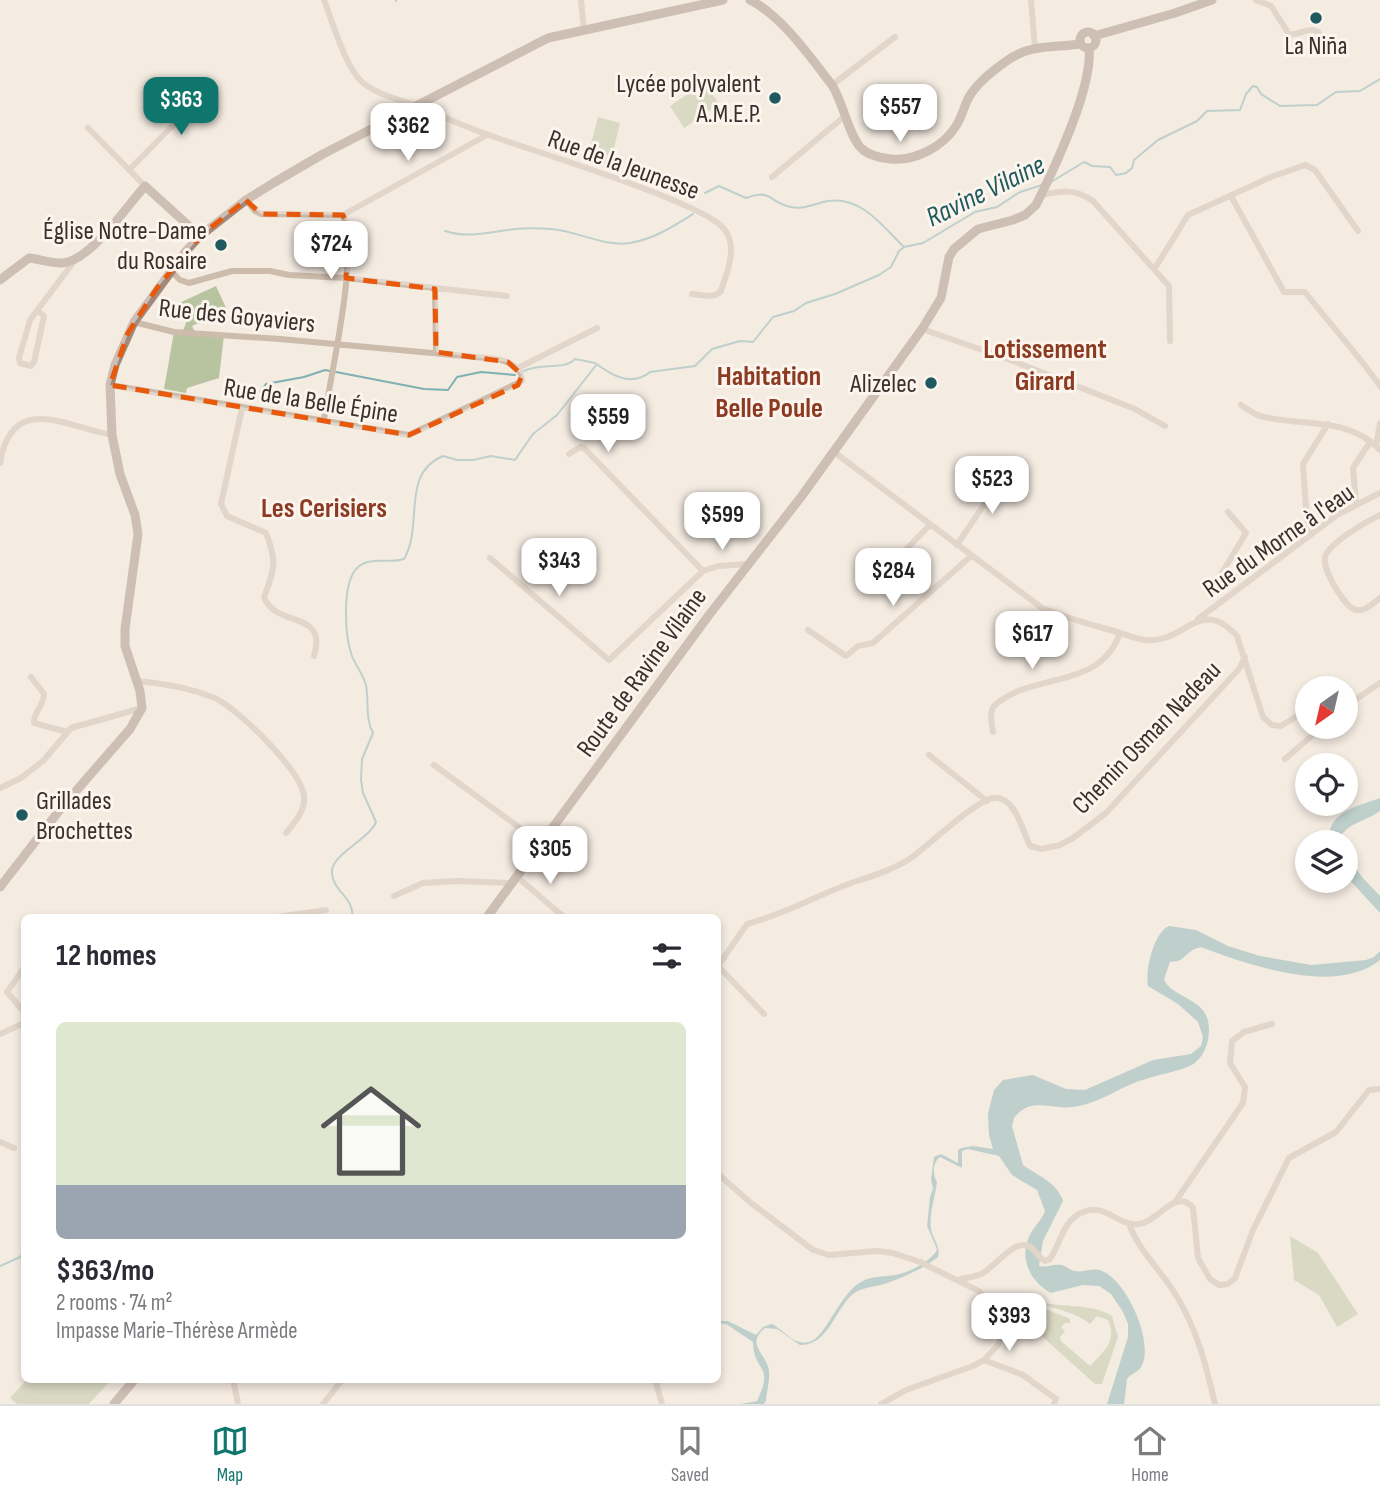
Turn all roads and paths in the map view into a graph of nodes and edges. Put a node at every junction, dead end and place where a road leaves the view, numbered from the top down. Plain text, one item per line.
1 (326, 0) edge
2 (581, 0) edge
3 (723, 0) edge
4 (753, 0) edge
5 (1031, 0) edge
6 (1212, 0) edge
7 (1256, 0) edge
8 (584, 31) junction
9 (895, 37) dead end
10 (1084, 46) junction
11 (1035, 48) junction
12 (1329, 51) dead end
13 (197, 83) dead end
14 (832, 85) junction
15 (416, 106) junction
16 (846, 115) junction
17 (88, 128) dead end
18 (487, 135) junction
19 (129, 170) junction
20 (772, 177) dead end
21 (145, 186) junction
22 (1042, 193) junction
23 (1231, 196) junction
24 (246, 200) junction
25 (343, 215) junction
26 (1358, 231) dead end
27 (200, 236) junction
28 (75, 260) junction
29 (1155, 268) junction
30 (170, 270) junction
31 (346, 278) junction
32 (0, 280) edge
33 (435, 289) junction
34 (692, 294) dead end
35 (507, 296) dead end
36 (38, 311) junction
37 (134, 323) junction
38 (597, 328) dead end
39 (922, 329) junction
40 (1170, 341) dead end
41 (337, 345) junction
42 (436, 352) junction
43 (518, 368) junction
44 (110, 386) junction
45 (1380, 386) edge
46 (1241, 405) dead end
47 (242, 408) junction
48 (324, 420) junction
49 (1380, 423) edge
50 (1328, 424) junction
51 (1165, 426) dead end
52 (112, 435) junction
53 (1375, 446) edge
54 (834, 452) junction
55 (569, 454) dead end
56 (0, 463) edge
57 (1021, 480) dead end
58 (1380, 492) edge
59 (1356, 504) junction
60 (1228, 512) dead end
61 (1380, 514) edge
62 (930, 525) junction
63 (1308, 537) junction
64 (957, 545) junction
65 (971, 556) junction
66 (490, 558) dead end
67 (748, 564) junction
68 (703, 570) junction
69 (871, 585) dead end
70 (1213, 586) dead end
71 (1380, 598) edge
72 (1199, 620) junction
73 (808, 630) dead end
74 (1121, 633) junction
75 (314, 656) dead end
76 (1245, 657) junction
77 (31, 677) dead end
78 (137, 681) junction
79 (1380, 683) edge
80 (1358, 698) edge
81 (142, 708) junction
82 (1295, 717) edge
83 (67, 732) junction
84 (993, 732) dead end
85 (1308, 739) edge
86 (929, 755) dead end
87 (1285, 759) dead end
88 (434, 765) dead end
89 (0, 788) edge
90 (987, 801) junction
91 (286, 834) dead end
92 (542, 844) junction
93 (514, 880) junction
94 (0, 887) edge
95 (394, 896) dead end
96 (326, 910) dead end
97 (298, 914) edge
98 (489, 914) edge
99 (560, 914) edge
100 (721, 962) edge
101 (721, 969) edge
102 (21, 972) edge
103 (21, 1008) edge
104 (764, 1014) dead end
105 (21, 1024) edge
106 (1272, 1024) dead end
107 (0, 1034) edge
108 (1380, 1089) edge
109 (0, 1142) edge
110 (14, 1148) dead end
111 (721, 1177) edge
112 (1175, 1202) junction
113 (1129, 1224) junction
114 (958, 1280) junction
115 (984, 1360) junction
116 (132, 1383) edge
117 (234, 1383) edge
118 (340, 1383) edge
119 (656, 1383) edge
120 (114, 1404) edge
121 (238, 1404) edge
122 (323, 1404) edge
123 (662, 1404) edge
124 (881, 1404) edge
125 (1054, 1404) edge
126 (1215, 1404) edge

1 - 15 street, Rue de la Jeunesse
2 - 8 street
3 - 8 main road
4 - 14 main road
5 - 11 street
6 - 10 main road, Route de Ravine Vilaine
7 - 12 street
8 - 15 main road
9 - 14 street
10 - 11 main road
10 - 22 main road, Route de Ravine Vilaine
11 - 16 main road
13 - 19 street
14 - 16 main road
15 - 18 street, Rue de la Jeunesse
15 - 24 main road
16 - 20 street
17 - 19 street
18 - 25 street
18 - 34 street, Rue de la Jeunesse
19 - 21 street
21 - 27 main road
21 - 28 main road
22 - 29 street
22 - 39 main road, Route de Ravine Vilaine
23 - 26 street
23 - 29 street
23 - 45 street
24 - 25 street
24 - 27 main road
25 - 31 street
27 - 30 main road
28 - 32 main road
28 - 36 street
29 - 40 street
30 - 31 street
30 - 37 main road
31 - 33 street
31 - 41 street
33 - 35 street
33 - 42 street
36 - 36 street
37 - 41 street, Rue des Goyaviers
37 - 44 main road
38 - 43 street
39 - 51 street
39 - 54 main road, Route de Ravine Vilaine
41 - 42 street, Rue des Goyaviers
41 - 48 street
42 - 43 street, Rue des Goyaviers
43 - 48 street, Rue de la Belle Épine
44 - 47 street, Rue de la Belle Épine
44 - 52 main road
46 - 50 street
47 - 48 street, Rue de la Belle Épine
47 - 75 street
49 - 53 street
50 - 53 street
50 - 63 street
52 - 56 street
52 - 78 main road
53 - 59 street
54 - 62 street, Rue du Morne à l'eau
54 - 67 main road, Route de Ravine Vilaine
55 - 68 street
57 - 64 street
58 - 59 street, Rue du Morne à l'eau
59 - 63 street, Rue du Morne à l'eau
60 - 70 street
61 - 71 street
62 - 64 street, Rue du Morne à l'eau
62 - 69 street
63 - 72 street, Rue du Morne à l'eau
64 - 65 street, Rue du Morne à l'eau
65 - 73 street
65 - 74 street, Rue du Morne à l'eau
66 - 68 street
67 - 68 street
67 - 92 main road, Route de Ravine Vilaine
72 - 74 street, Rue du Morne à l'eau
72 - 76 street
74 - 84 street
76 - 82 street
76 - 90 street, Chemin Osman Nadeau
77 - 83 street
78 - 81 main road
78 - 91 street
79 - 80 street
81 - 83 street
81 - 94 main road
83 - 89 street
85 - 87 street
86 - 90 street
88 - 92 street
90 - 100 street
92 - 93 main road, Route de Ravine Vilaine
93 - 95 street
93 - 98 main road, Route de Ravine Vilaine
93 - 99 street
96 - 97 street
101 - 104 street
102 - 103 street
105 - 107 street
106 - 112 street
108 - 112 street
109 - 110 street
111 - 114 street
112 - 113 street
113 - 114 street
113 - 126 street
114 - 115 street
115 - 124 street
115 - 125 street
116 - 120 main road
117 - 121 street
118 - 122 street
119 - 123 street

